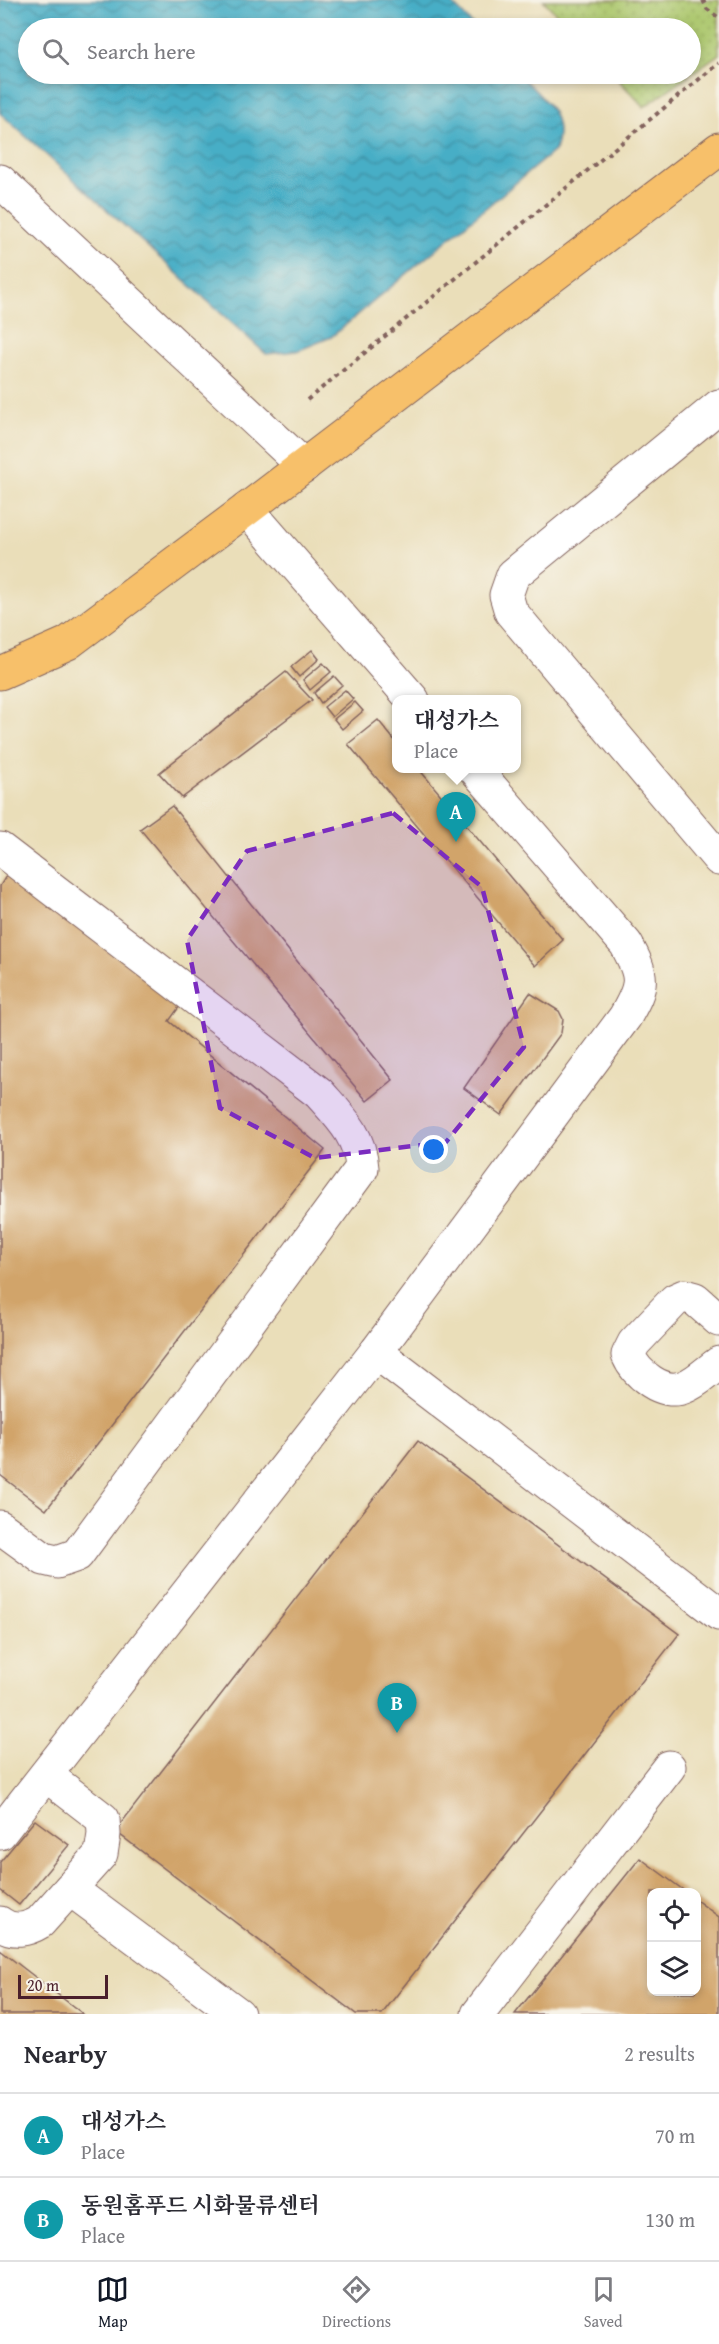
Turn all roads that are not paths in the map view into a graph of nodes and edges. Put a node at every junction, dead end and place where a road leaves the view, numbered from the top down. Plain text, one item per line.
1 (719, 149) edge
2 (0, 181) edge
3 (719, 406) edge
4 (304, 466) junction
5 (247, 509) junction
6 (0, 673) edge
7 (410, 695) edge
8 (478, 773) edge
9 (0, 849) edge
10 (719, 859) edge
11 (719, 1320) edge
12 (376, 1352) junction
13 (719, 1363) edge
14 (0, 1527) edge
15 (719, 1614) edge
16 (669, 1767) dead end
17 (46, 1774) junction
18 (0, 1833) edge
19 (70, 1888) junction
20 (0, 1923) edge
21 (238, 2014) edge
22 (478, 2014) edge

1 - 4 main road
2 - 4 street
3 - 10 street
4 - 5 main road
5 - 6 main road
5 - 7 street
8 - 12 street
9 - 14 street
11 - 13 street
12 - 15 street
12 - 17 street
16 - 22 street
17 - 18 street
17 - 19 street
19 - 20 street
19 - 21 street

